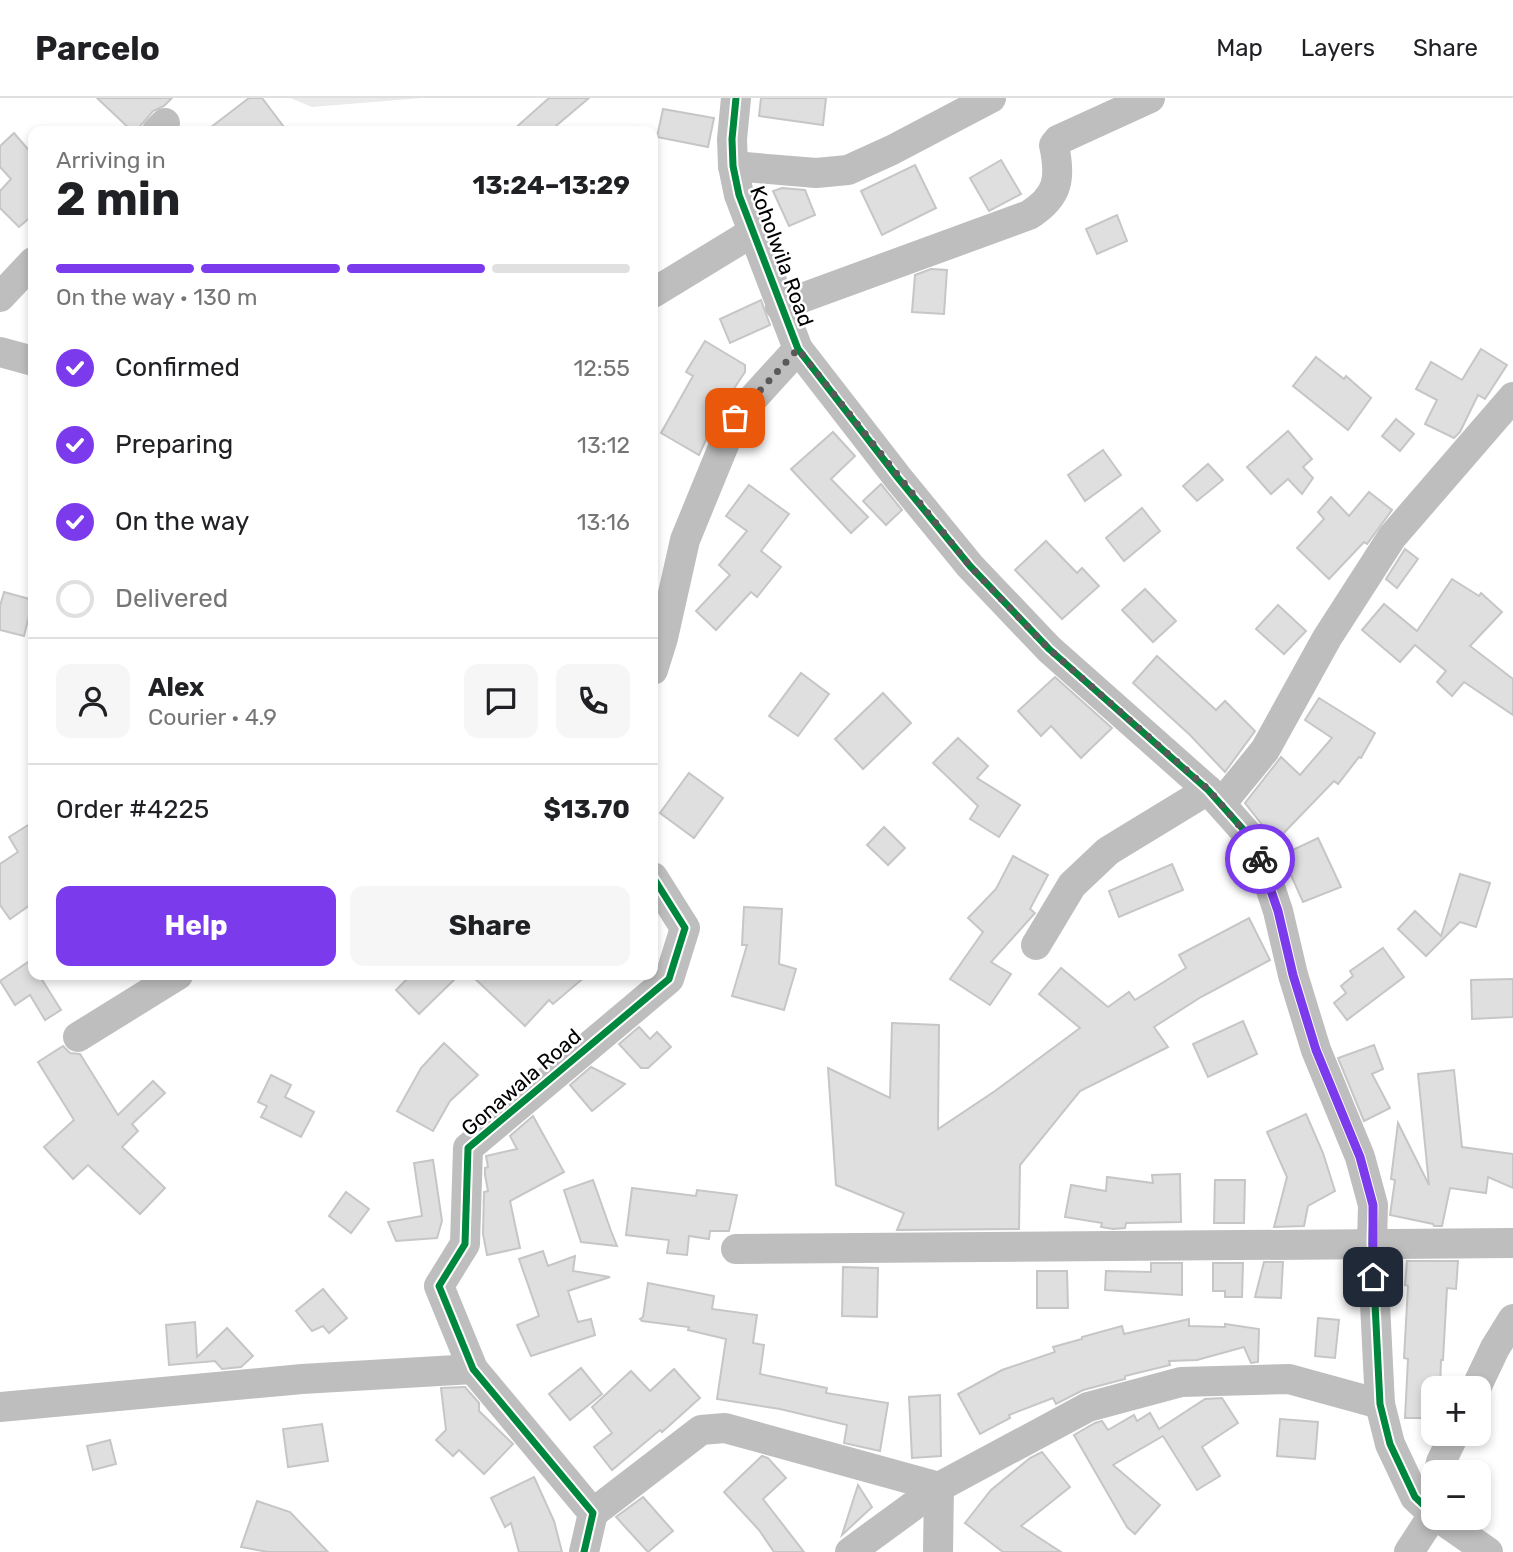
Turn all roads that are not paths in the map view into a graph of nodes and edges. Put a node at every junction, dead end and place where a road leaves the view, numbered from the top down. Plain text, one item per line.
1 (736, 98) edge
2 (991, 98) edge
3 (1150, 98) edge
4 (733, 166) junction
5 (753, 232) junction
6 (28, 267) edge
7 (658, 290) edge
8 (0, 298) edge
9 (780, 306) junction
10 (798, 349) junction
11 (0, 352) edge
12 (28, 360) edge
13 (1513, 398) edge
14 (658, 654) edge
15 (1214, 797) junction
16 (658, 885) edge
17 (1036, 945) dead end
18 (170, 980) edge
19 (78, 1037) dead end
20 (1372, 1243) junction
21 (1513, 1243) edge
22 (736, 1249) dead end
23 (1513, 1319) edge
24 (473, 1369) junction
25 (1482, 1376) edge
26 (1380, 1404) junction
27 (0, 1407) edge
28 (939, 1487) junction
29 (1421, 1503) edge
30 (593, 1513) junction
31 (1423, 1530) edge
32 (1457, 1530) edge
33 (584, 1552) edge
34 (850, 1552) edge
35 (938, 1552) edge
36 (1409, 1552) edge
37 (1488, 1552) edge

1 - 4 street, Koholwila Road
2 - 4 street
3 - 9 street
4 - 5 street, Koholwila Road
5 - 7 street
5 - 9 street, Koholwila Road
6 - 8 street
9 - 10 street, Koholwila Road
10 - 14 street
10 - 15 street, Koholwila Road
11 - 12 street
13 - 15 street
15 - 17 street
15 - 20 street, Koholwila Road
16 - 24 street, Gonawala Road
18 - 19 street
20 - 21 street
20 - 22 street
20 - 26 street, Koholwila Road
23 - 25 street
24 - 27 street
24 - 30 street, Gonawala Road
26 - 28 street
26 - 29 street, Koholwila Road
28 - 30 street
28 - 34 street
28 - 35 street
30 - 33 street
31 - 36 street
32 - 37 street

